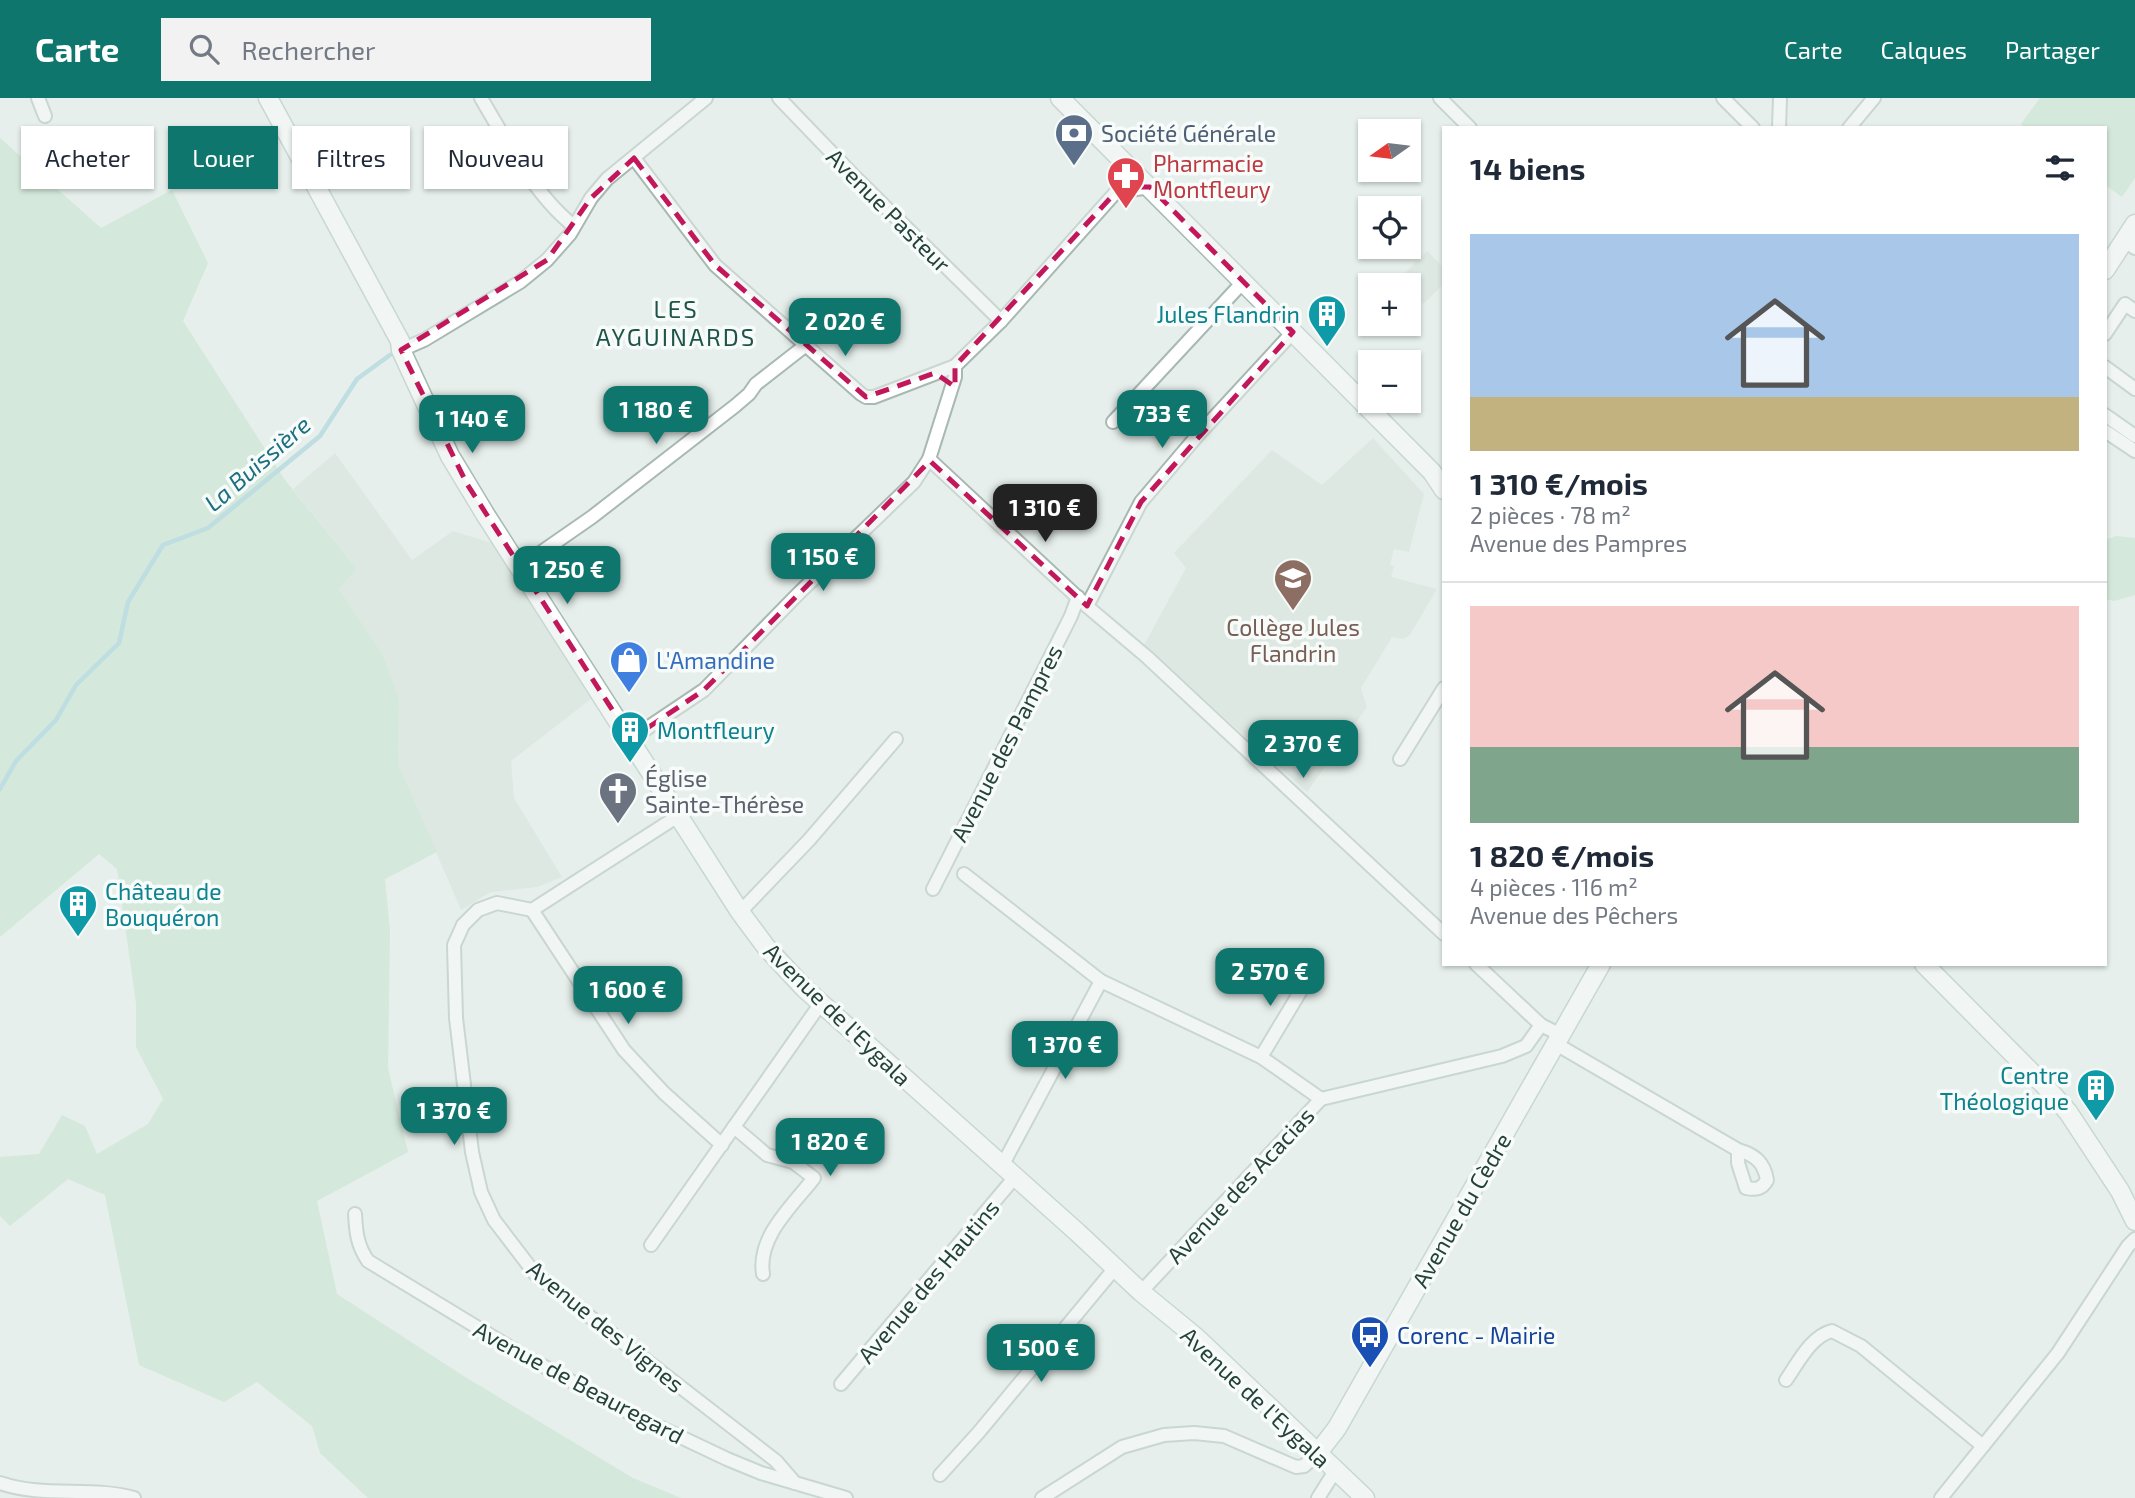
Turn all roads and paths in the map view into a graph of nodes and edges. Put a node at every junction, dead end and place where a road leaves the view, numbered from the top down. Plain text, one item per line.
1 (38, 98) edge
2 (261, 98) edge
3 (268, 98) edge
4 (481, 98) edge
5 (706, 98) edge
6 (779, 98) edge
7 (1059, 98) edge
8 (1440, 98) edge
9 (1723, 98) edge
10 (1780, 98) edge
11 (1874, 98) edge
12 (45, 116) dead end
13 (1468, 126) edge
14 (1751, 126) edge
15 (1779, 126) edge
16 (1851, 126) edge
17 (634, 158) junction
18 (1123, 161) junction
19 (1150, 187) junction
20 (1116, 192) junction
21 (2135, 224) edge
22 (574, 226) junction
23 (2129, 244) edge
24 (2107, 268) edge
25 (1243, 282) junction
26 (2135, 311) edge
27 (1001, 321) junction
28 (2107, 331) edge
29 (1293, 332) junction
30 (806, 345) junction
31 (401, 350) junction
32 (955, 366) junction
33 (2107, 368) edge
34 (935, 373) junction
35 (951, 389) junction
36 (2135, 389) edge
37 (2107, 416) edge
38 (1113, 422) dead end
39 (2107, 432) edge
40 (2135, 436) edge
41 (2135, 452) edge
42 (929, 459) junction
43 (1438, 475) edge
44 (520, 567) junction
45 (1082, 602) junction
46 (1442, 691) edge
47 (631, 739) junction
48 (896, 739) dead end
49 (1400, 759) dead end
50 (678, 816) junction
51 (964, 874) dead end
52 (933, 889) dead end
53 (532, 910) junction
54 (740, 912) junction
55 (1442, 932) edge
56 (1478, 966) edge
57 (1600, 966) edge
58 (1926, 966) edge
59 (1309, 976) dead end
60 (1101, 981) junction
61 (821, 1003) junction
62 (1541, 1025) junction
63 (1558, 1040) junction
64 (1261, 1057) junction
65 (1321, 1099) junction
66 (734, 1127) junction
67 (722, 1145) junction
68 (1738, 1150) dead end
69 (1008, 1171) junction
70 (2134, 1212) edge
71 (355, 1214) dead end
72 (2135, 1239) edge
73 (652, 1245) dead end
74 (1115, 1268) junction
75 (763, 1274) dead end
76 (1141, 1293) junction
77 (1786, 1380) dead end
78 (841, 1384) dead end
79 (1983, 1446) junction
80 (1317, 1454) junction
81 (1335, 1471) junction
82 (940, 1475) dead end
83 (0, 1483) edge
84 (795, 1483) junction
85 (1356, 1495) edge
86 (134, 1498) edge
87 (846, 1498) edge
88 (1042, 1498) edge
89 (1318, 1498) edge
90 (1941, 1498) edge

1 - 12 street
2 - 31 street, Avenue de l'Eygala
3 - 31 street, Avenue de l'Eygala
4 - 22 street
5 - 17 street
6 - 27 street, Avenue Pasteur
7 - 18 street
8 - 13 street
9 - 14 street
10 - 15 street
11 - 16 street
17 - 22 street
17 - 30 street
18 - 19 street
18 - 20 street
19 - 20 street
19 - 25 street
20 - 27 street
21 - 23 street
22 - 31 street
23 - 24 street
25 - 29 street
25 - 38 street
26 - 28 street
27 - 32 street
29 - 43 street
29 - 45 street, Avenue des Pampres
30 - 34 street
30 - 44 street
31 - 44 street, Avenue de l'Eygala
32 - 34 street
32 - 35 street
33 - 36 street
34 - 35 street
35 - 42 street
37 - 40 street
39 - 41 street
42 - 45 street
42 - 47 street
44 - 47 street, Avenue de l'Eygala
45 - 52 street, Avenue des Pampres
45 - 55 street
46 - 49 street
47 - 50 street, Avenue de l'Eygala
48 - 54 street
50 - 53 street
50 - 54 street, Avenue de l'Eygala
51 - 60 street
53 - 67 street
53 - 84 street, Avenue des Vignes
54 - 61 street, Avenue de l'Eygala
56 - 62 street
57 - 63 street, Avenue du Cèdre
58 - 70 street
59 - 64 street
60 - 64 street
60 - 69 street, Avenue des Hautins
61 - 66 street
61 - 69 street, Avenue de l'Eygala
62 - 63 street
62 - 65 street, Avenue des Acacias
63 - 68 street
63 - 80 street, Avenue du Cèdre
64 - 65 street
65 - 76 street, Avenue des Acacias
66 - 67 street
66 - 75 street
67 - 73 street
69 - 74 street, Avenue de l'Eygala
69 - 78 street, Avenue des Hautins
71 - 84 street, Avenue de Beauregard
72 - 79 street
74 - 76 street, Avenue de l'Eygala
74 - 82 street
76 - 80 street, Avenue de l'Eygala
77 - 79 street
79 - 90 street
80 - 81 street, Avenue de l'Eygala
80 - 88 street
81 - 85 street, Avenue de l'Eygala
81 - 89 street
83 - 86 street
84 - 87 street, Avenue de Beauregard

